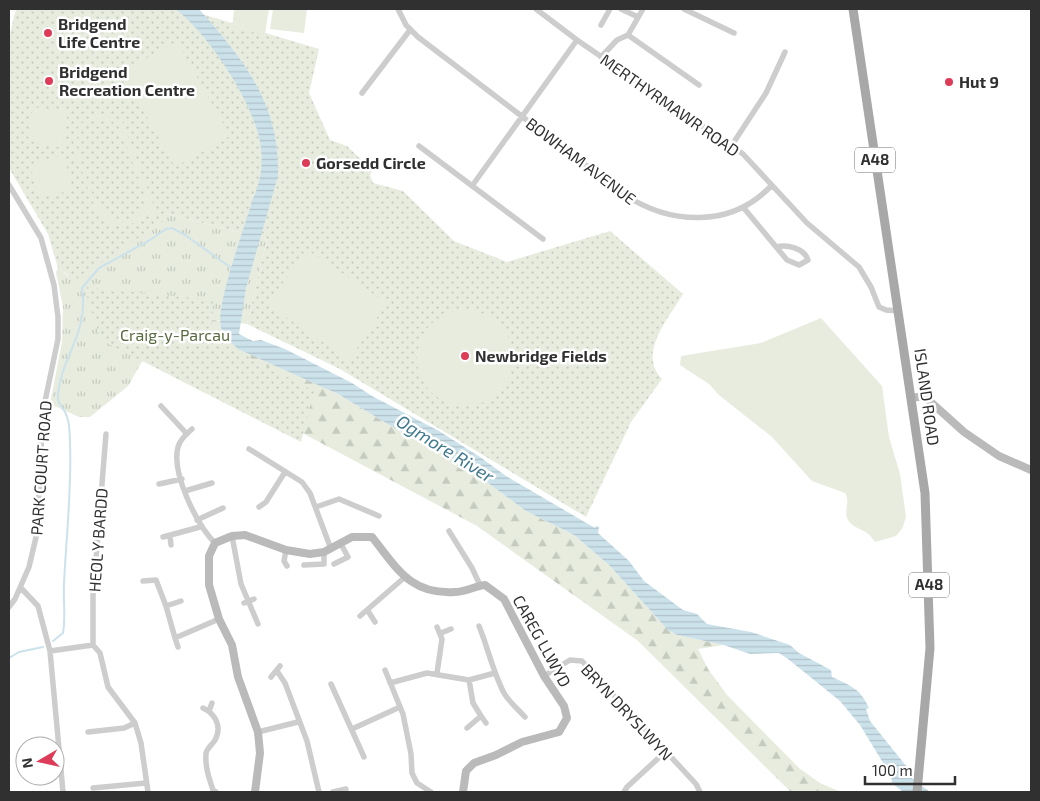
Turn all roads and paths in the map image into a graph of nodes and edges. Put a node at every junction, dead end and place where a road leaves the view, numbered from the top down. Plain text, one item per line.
1 (398, 9) edge
2 (536, 9) edge
3 (610, 9) edge
4 (621, 9) edge
5 (643, 9) edge
6 (684, 9) edge
7 (852, 9) edge
8 (638, 17) junction
9 (601, 25) dead end
10 (410, 30) junction
11 (734, 33) dead end
12 (628, 35) junction
13 (577, 40) junction
14 (785, 52) dead end
15 (601, 57) junction
16 (699, 85) dead end
17 (362, 93) dead end
18 (522, 116) junction
19 (732, 145) junction
20 (419, 146) dead end
21 (9, 185) edge
22 (472, 186) junction
23 (771, 186) junction
24 (743, 207) junction
25 (543, 239) dead end
26 (776, 247) junction
27 (899, 310) junction
28 (912, 398) junction
29 (161, 406) dead end
30 (106, 434) dead end
31 (249, 449) dead end
32 (1031, 470) edge
33 (285, 472) junction
34 (200, 479) dead end
35 (182, 480) junction
36 (212, 483) dead end
37 (159, 484) dead end
38 (202, 486) junction
39 (185, 491) junction
40 (259, 507) dead end
41 (316, 507) junction
42 (224, 508) dead end
43 (379, 516) dead end
44 (196, 520) junction
45 (200, 527) junction
46 (448, 531) dead end
47 (232, 536) junction
48 (215, 543) junction
49 (341, 544) junction
50 (171, 545) dead end
51 (286, 550) junction
52 (328, 550) junction
53 (334, 564) dead end
54 (304, 565) dead end
55 (287, 566) dead end
56 (405, 577) junction
57 (143, 581) dead end
58 (480, 586) junction
59 (21, 588) junction
60 (181, 601) dead end
61 (9, 606) edge
62 (166, 606) junction
63 (368, 611) junction
64 (360, 616) dead end
65 (219, 619) junction
66 (375, 622) dead end
67 (258, 624) dead end
68 (479, 626) dead end
69 (451, 629) dead end
70 (175, 638) junction
71 (93, 645) junction
72 (178, 647) dead end
73 (50, 651) junction
74 (385, 670) dead end
75 (437, 673) junction
76 (495, 673) junction
77 (544, 676) junction
78 (271, 677) dead end
79 (469, 680) junction
80 (390, 683) junction
81 (330, 684) dead end
82 (212, 703) dead end
83 (400, 707) junction
84 (202, 708) dead end
85 (209, 711) junction
86 (481, 716) junction
87 (525, 717) dead end
88 (298, 722) junction
89 (135, 723) junction
90 (486, 723) dead end
91 (466, 728) dead end
92 (352, 729) junction
93 (88, 732) dead end
94 (258, 732) junction
95 (665, 752) junction
96 (364, 757) dead end
97 (146, 783) junction
98 (93, 788) dead end
99 (346, 789) dead end
100 (63, 792) edge
101 (148, 792) edge
102 (216, 792) edge
103 (255, 792) edge
104 (319, 792) edge
105 (333, 792) edge
106 (431, 792) edge
107 (463, 792) edge
108 (624, 792) edge
109 (700, 792) edge
110 (917, 792) edge

1 - 10 street
2 - 13 street, MERTHYRMAWR ROAD
3 - 9 street
4 - 8 street
5 - 8 street
6 - 11 street
7 - 27 main road, ISLAND ROAD / A48
8 - 12 street
10 - 17 street
10 - 18 street, BOWHAM AVENUE
12 - 15 street
12 - 16 street
13 - 15 street, MERTHYRMAWR ROAD
13 - 18 street
14 - 19 street
15 - 19 street, MERTHYRMAWR ROAD
18 - 22 street
18 - 24 street, BOWHAM AVENUE
19 - 23 street, MERTHYRMAWR ROAD
20 - 22 street
21 - 59 street, PARK COURT ROAD
22 - 25 street
23 - 24 street, BOWHAM AVENUE
23 - 27 street, MERTHYRMAWR ROAD
24 - 26 street
26 - 26 street
27 - 28 main road, ISLAND ROAD / A48
28 - 32 street
28 - 110 main road, ISLAND ROAD / A48
29 - 35 street
30 - 71 street, HEOL Y BARDD
31 - 33 street
33 - 40 street
33 - 41 street
34 - 38 street
35 - 37 street
35 - 39 street
36 - 38 street
38 - 39 street
39 - 44 street
41 - 43 street
41 - 52 street
42 - 44 street
44 - 45 street
45 - 48 street
45 - 50 street
46 - 58 street
47 - 48 street
47 - 51 street
47 - 67 street
48 - 65 street
49 - 52 street
49 - 53 street
49 - 56 street
51 - 52 street
51 - 55 street
52 - 54 street
56 - 58 street
56 - 63 street
57 - 62 street
58 - 77 street, CAREG LLWYD
59 - 61 street, PARK COURT ROAD
59 - 73 street
60 - 62 street
62 - 70 street
63 - 64 street
63 - 66 street
65 - 70 street
65 - 94 street
68 - 76 street
69 - 75 street
70 - 72 street
71 - 73 street
71 - 89 street, HEOL Y BARDD
73 - 100 street
74 - 80 street
75 - 79 street
75 - 80 street
76 - 79 street
76 - 87 street
77 - 95 street, BRYN DRYSLWYN
77 - 107 street, CAREG LLWYD
78 - 88 street
79 - 86 street
80 - 83 street
81 - 92 street
82 - 85 street
83 - 92 street
83 - 106 street
84 - 85 street
85 - 102 street
86 - 90 street
86 - 91 street
88 - 94 street
88 - 104 street
89 - 93 street
89 - 97 street, HEOL Y BARDD
92 - 96 street
94 - 103 street
95 - 108 street
95 - 109 street, BRYN DRYSLWYN
97 - 98 street
97 - 101 street, HEOL Y BARDD
99 - 105 street

